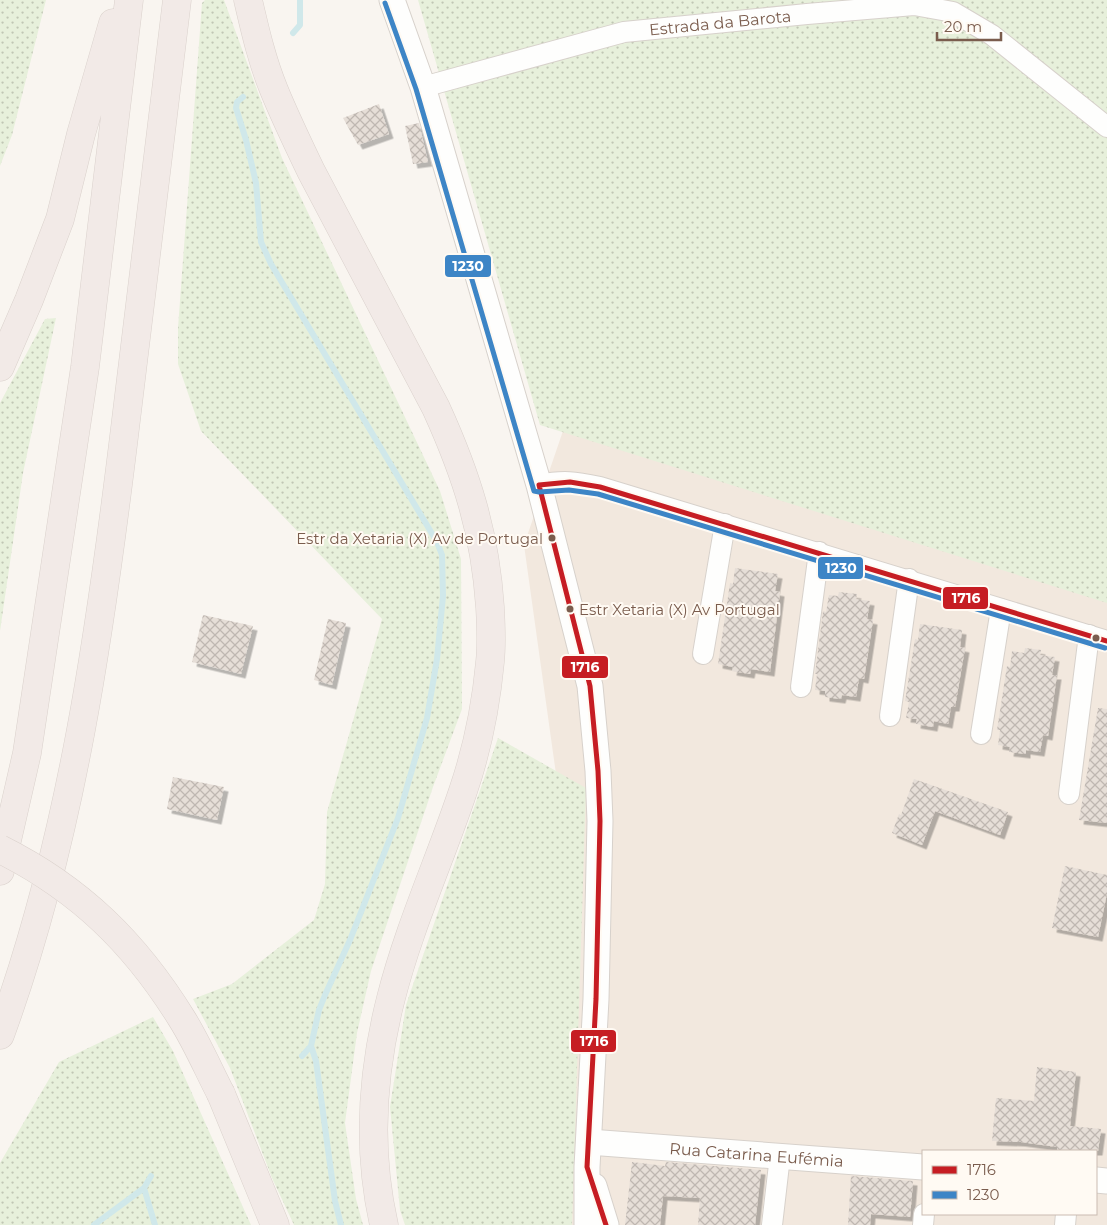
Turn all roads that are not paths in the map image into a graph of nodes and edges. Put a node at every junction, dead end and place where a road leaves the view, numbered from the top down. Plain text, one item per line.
1 (120, 0) edge
2 (129, 0) edge
3 (177, 0) edge
4 (248, 0) edge
5 (392, 0) edge
6 (423, 87) junction
7 (1107, 127) edge
8 (0, 366) edge
9 (539, 485) junction
10 (725, 524) junction
11 (819, 552) junction
12 (909, 579) junction
13 (1001, 609) junction
14 (1098, 638) edge
15 (703, 654) dead end
16 (801, 687) dead end
17 (890, 716) dead end
18 (981, 734) dead end
19 (1069, 794) dead end
20 (0, 848) edge
21 (0, 871) edge
22 (0, 1036) edge
23 (589, 1142) junction
24 (780, 1156) junction
25 (587, 1167) junction
26 (922, 1167) edge
27 (275, 1225) edge
28 (384, 1225) edge
29 (587, 1225) edge
30 (606, 1225) edge
31 (772, 1225) edge

1 - 8 highway
2 - 21 highway
3 - 22 highway
4 - 28 highway
5 - 6 street
6 - 7 street, Estrada da Barota
6 - 9 street
9 - 10 street
9 - 23 street
10 - 11 street
10 - 15 street
11 - 12 street
11 - 16 street
12 - 13 street
12 - 17 street
13 - 14 street
13 - 18 street
14 - 19 street
20 - 27 highway, bridge
23 - 24 street, Rua Catarina Eufémia
23 - 25 street
24 - 26 street, Rua Catarina Eufémia
24 - 31 street
25 - 29 street
25 - 30 street

